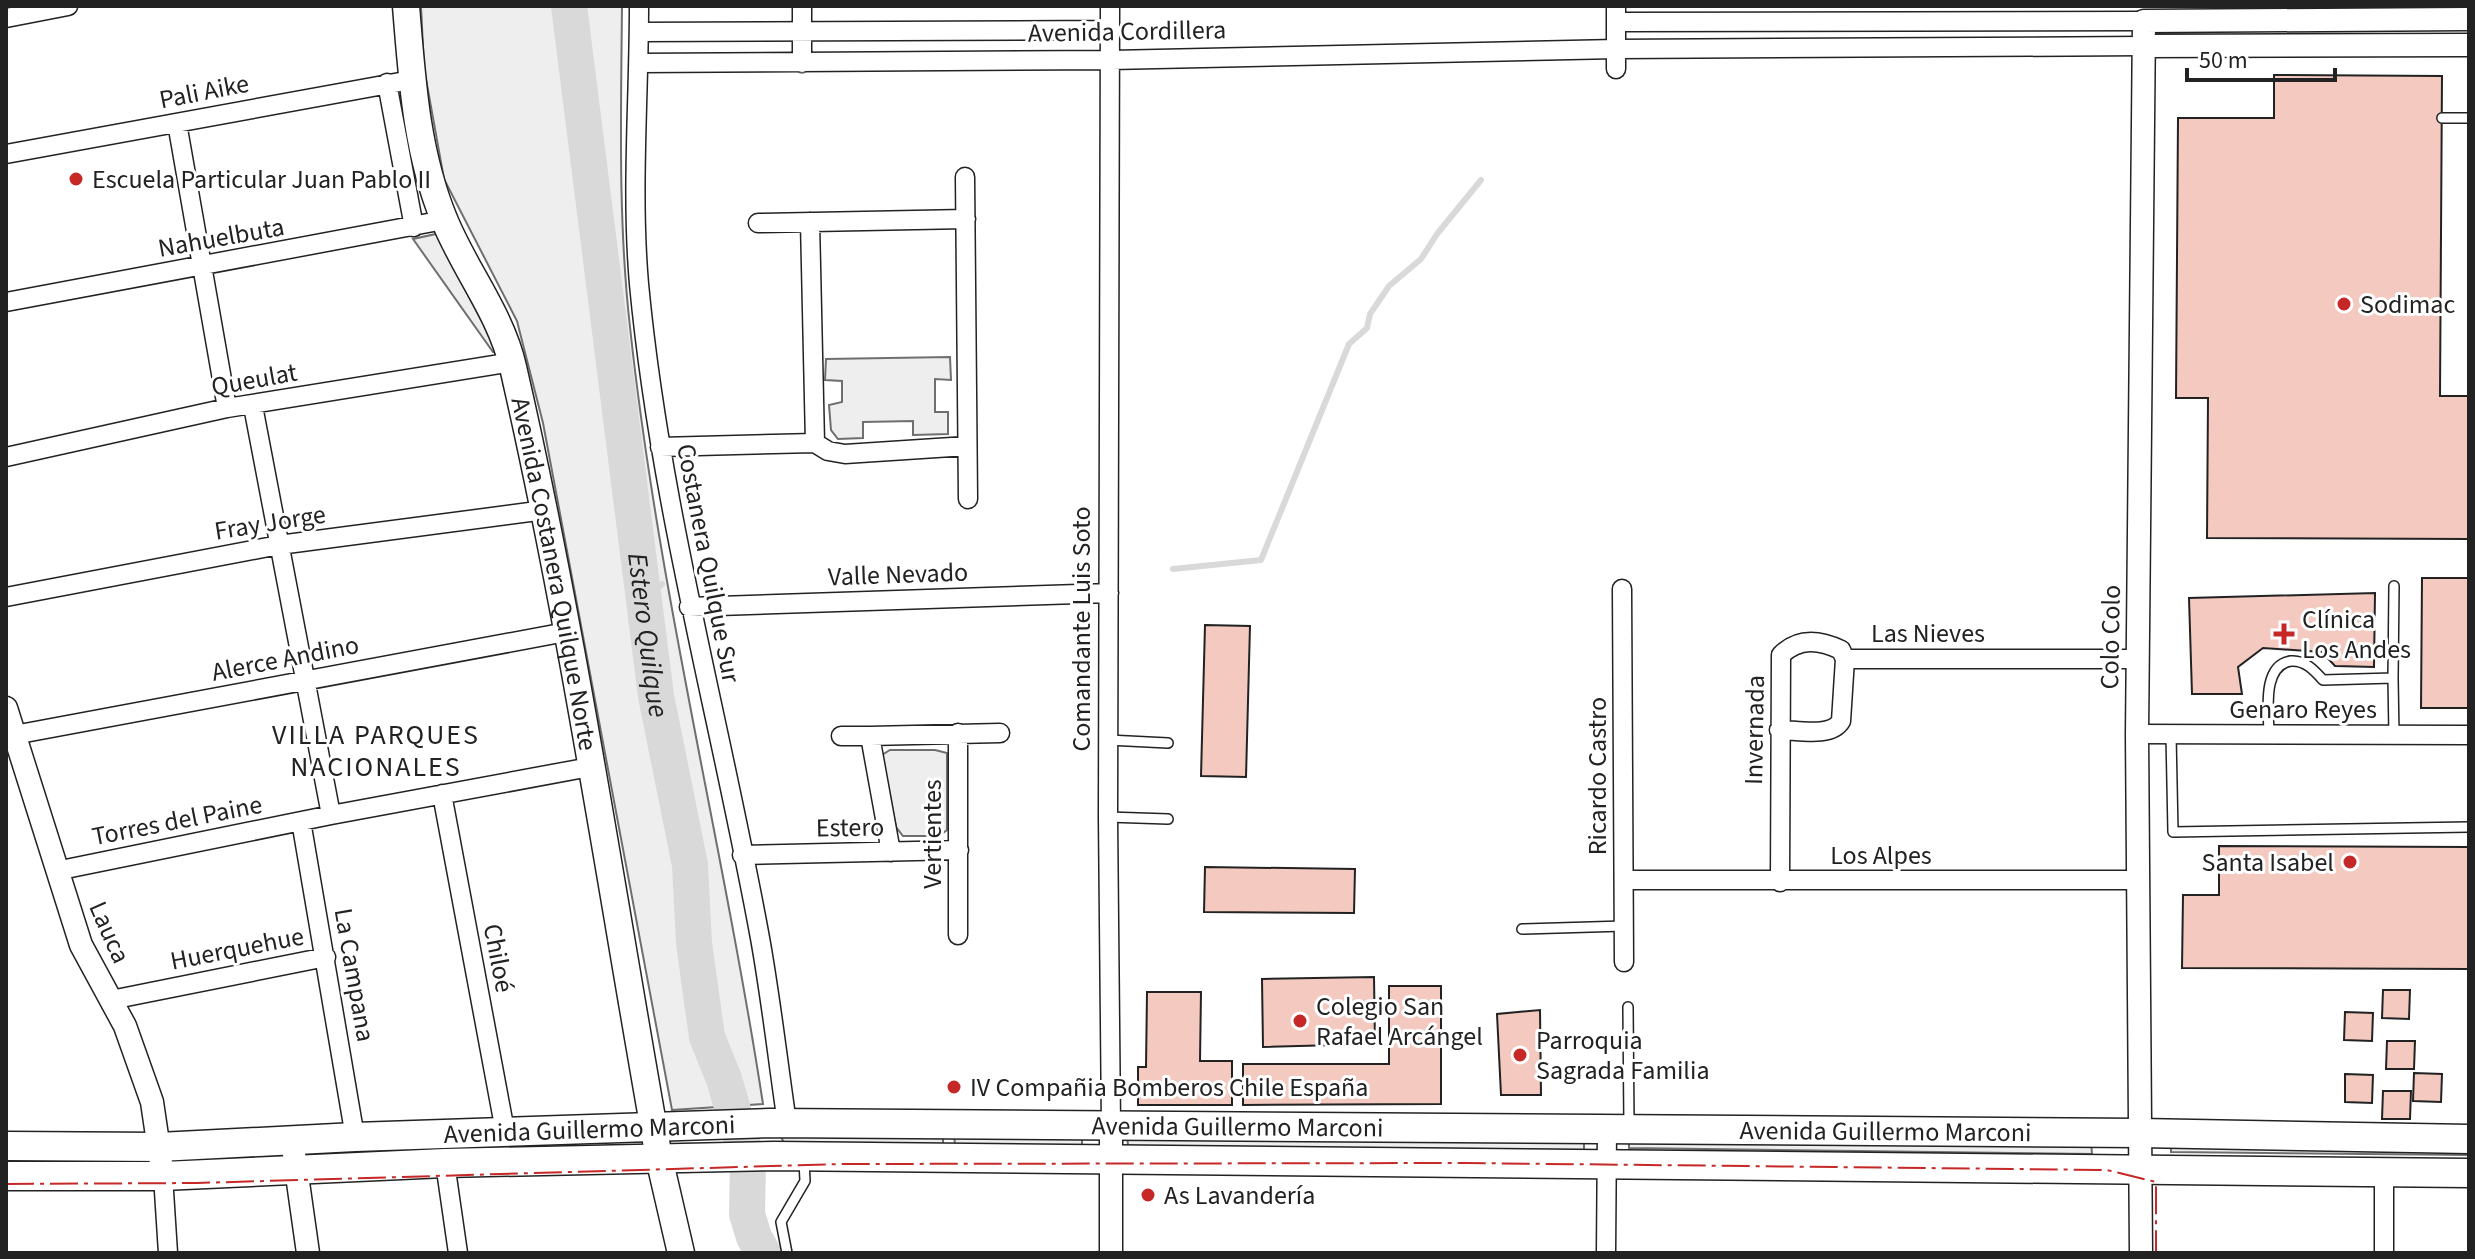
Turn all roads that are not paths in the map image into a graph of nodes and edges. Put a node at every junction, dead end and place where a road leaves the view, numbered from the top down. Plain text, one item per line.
1 (68, 6) edge
2 (406, 6) edge
3 (639, 6) edge
4 (802, 6) edge
5 (1110, 6) edge
6 (1616, 14) edge
7 (6, 18) edge
8 (2469, 19) edge
9 (2144, 21) junction
10 (1111, 30) junction
11 (802, 31) junction
12 (639, 32) junction
13 (2469, 45) edge
14 (2144, 46) junction
15 (1616, 49) junction
16 (1111, 60) junction
17 (639, 63) junction
18 (802, 63) junction
19 (1616, 69) dead end
20 (399, 82) junction
21 (2442, 118) dead end
22 (2469, 118) edge
23 (177, 123) junction
24 (6, 154) edge
25 (965, 177) dead end
26 (966, 219) junction
27 (444, 220) junction
28 (810, 222) junction
29 (758, 223) dead end
30 (414, 227) junction
31 (202, 267) junction
32 (6, 302) edge
33 (512, 362) junction
34 (253, 406) junction
35 (227, 408) junction
36 (815, 443) junction
37 (967, 446) junction
38 (660, 447) junction
39 (6, 457) edge
40 (968, 499) dead end
41 (545, 510) junction
42 (279, 545) junction
43 (2394, 586) dead end
44 (1622, 589) dead end
45 (1109, 593) junction
46 (6, 597) edge
47 (689, 607) junction
48 (566, 632) junction
49 (1845, 659) junction
50 (2138, 659) junction
51 (2393, 678) junction
52 (305, 681) junction
53 (6, 708) edge
54 (1779, 730) junction
55 (958, 733) junction
56 (1000, 733) dead end
57 (2137, 734) junction
58 (2171, 735) junction
59 (2269, 735) junction
60 (2394, 735) junction
61 (2469, 735) edge
62 (841, 736) dead end
63 (870, 736) junction
64 (1108, 740) junction
65 (1168, 743) dead end
66 (14, 750) edge
67 (590, 767) junction
68 (442, 794) junction
69 (331, 815) junction
70 (1108, 817) junction
71 (1168, 819) dead end
72 (301, 821) junction
73 (2469, 827) edge
74 (959, 850) junction
75 (891, 852) junction
76 (742, 855) junction
77 (56, 871) junction
78 (1624, 880) junction
79 (2138, 880) junction
80 (1780, 882) junction
81 (1624, 926) junction
82 (1522, 929) dead end
83 (958, 935) dead end
84 (326, 957) junction
85 (1624, 962) dead end
86 (111, 1000) junction
87 (1628, 1007) dead end
88 (778, 1123) junction
89 (948, 1124) junction
90 (1111, 1126) junction
91 (654, 1127) junction
92 (1618, 1129) junction
93 (505, 1131) junction
94 (2140, 1133) junction
95 (355, 1137) junction
96 (2469, 1139) edge
97 (292, 1141) junction
98 (6, 1146) edge
99 (159, 1147) junction
100 (804, 1156) junction
101 (659, 1158) junction
102 (949, 1158) junction
103 (1111, 1160) junction
104 (445, 1163) junction
105 (1607, 1165) junction
106 (297, 1171) junction
107 (2140, 1171) junction
108 (2384, 1173) junction
109 (2469, 1173) edge
110 (6, 1176) edge
111 (163, 1176) junction
112 (168, 1253) edge
113 (308, 1253) edge
114 (458, 1253) edge
115 (681, 1253) edge
116 (787, 1253) edge
117 (1111, 1253) edge
118 (1606, 1253) edge
119 (2141, 1253) edge
120 (2384, 1253) edge

1 - 7 street
2 - 20 main road, Avenida Costanera Quilque Norte
3 - 12 street, Costanera Quilque Sur
4 - 11 street
5 - 10 street, Comandante Luis Soto
6 - 9 street
6 - 15 street
8 - 9 street
9 - 14 street, Colo Colo
10 - 11 street, Avenida Cordillera
10 - 16 street, Comandante Luis Soto
11 - 12 street, Avenida Cordillera
11 - 18 street
12 - 17 street, Costanera Quilque Sur
13 - 14 street, Avenida Cordillera
14 - 15 street, Avenida Cordillera
14 - 50 street, Colo Colo
15 - 16 street, Avenida Cordillera
15 - 19 street
16 - 18 street, Avenida Cordillera
16 - 45 street, Comandante Luis Soto
17 - 18 street, Avenida Cordillera
17 - 38 street, Costanera Quilque Sur
20 - 23 street, Pali Aike
20 - 27 main road, Avenida Costanera Quilque Norte
20 - 30 street, Avenida Costanera Quilque Norte
21 - 22 lane
23 - 24 street, Pali Aike
23 - 31 street
25 - 26 street
26 - 28 street
26 - 37 street
27 - 30 street, Nahuelbuta
27 - 33 main road, Avenida Costanera Quilque Norte
28 - 29 street
28 - 36 street
30 - 31 street, Nahuelbuta
31 - 32 street, Nahuelbuta
31 - 35 street
33 - 34 street, Queulat
33 - 41 main road, Avenida Costanera Quilque Norte
34 - 35 street, Queulat
34 - 42 street
35 - 39 street, Queulat
36 - 37 street
36 - 38 street
37 - 40 street
38 - 47 street, Costanera Quilque Sur
41 - 42 street, Fray Jorge
41 - 48 main road, Avenida Costanera Quilque Norte
42 - 46 street, Fray Jorge
42 - 52 street
43 - 51 lane
44 - 78 street, Ricardo Castro
45 - 47 street, Valle Nevado
45 - 64 street, Comandante Luis Soto
47 - 76 street, Costanera Quilque Sur
48 - 52 street, Alerce Andino
48 - 67 main road, Avenida Costanera Quilque Norte
49 - 50 street, Las Nieves
49 - 54 street, Las Nieves
49 - 54 street, Invernada
50 - 57 street, Colo Colo
51 - 59 lane
51 - 60 lane
52 - 66 street, Alerce Andino
52 - 69 street
53 - 66 street, Lauca
54 - 80 street, Invernada
55 - 56 street
55 - 63 street
55 - 74 street, Vertientes
57 - 58 street, Genaro Reyes
57 - 79 street, Colo Colo
58 - 59 street, Genaro Reyes
58 - 73 lane
59 - 60 street, Genaro Reyes
60 - 61 street, Genaro Reyes
62 - 63 street
63 - 75 street, Vertientes
64 - 65 lane
64 - 70 street, Comandante Luis Soto
66 - 77 street, Lauca
67 - 68 street, Torres del Paine
67 - 91 main road, Avenida Costanera Quilque Norte
68 - 69 street, Torres del Paine
68 - 93 street, Chiloé
69 - 72 street, Torres del Paine
70 - 71 lane
70 - 90 street, Comandante Luis Soto
72 - 77 street, Torres del Paine
72 - 84 street, La Campana
74 - 75 street, Estero
74 - 83 street, Vertientes
75 - 76 street, Estero
76 - 88 street, Costanera Quilque Sur
77 - 86 street, Lauca
78 - 80 street, Los Alpes
78 - 81 street, Ricardo Castro
79 - 80 street, Los Alpes
79 - 94 street, Colo Colo
81 - 82 lane
81 - 85 street, Ricardo Castro
84 - 86 street, Huerquehue
84 - 95 street, La Campana
86 - 99 street, Lauca
87 - 92 lane
88 - 89 main road, Avenida Guillermo Marconi
88 - 91 main road, Avenida Guillermo Marconi
89 - 90 main road, Avenida Guillermo Marconi
89 - 102 main road
90 - 92 main road, Avenida Guillermo Marconi
90 - 103 street, Comandante Luis Soto
91 - 93 main road, Avenida Guillermo Marconi
91 - 101 main road, Avenida Costanera Quilque Norte
92 - 94 main road, Avenida Guillermo Marconi
92 - 105 street
93 - 95 main road, Avenida Guillermo Marconi
94 - 96 main road, Avenida Guillermo Marconi
94 - 107 street, Colo Colo
95 - 97 main road, Avenida Guillermo Marconi
97 - 99 main road, Avenida Guillermo Marconi
97 - 106 street
98 - 99 main road, Avenida Guillermo Marconi
99 - 111 street, Lauca
100 - 101 main road, Avenida Guillermo Marconi
100 - 102 main road, Avenida Guillermo Marconi
100 - 116 lane
101 - 104 main road, Avenida Guillermo Marconi
101 - 115 main road, Avenida Costanera Quilque Norte
102 - 103 main road, Avenida Guillermo Marconi
103 - 105 main road, Avenida Guillermo Marconi
103 - 117 street, Comandante Luis Soto
104 - 106 main road, Avenida Guillermo Marconi
104 - 114 street
105 - 107 main road, Avenida Guillermo Marconi
105 - 118 street
106 - 111 main road, Avenida Guillermo Marconi
106 - 113 street
107 - 108 main road, Avenida Guillermo Marconi
107 - 119 street, Colo Colo
108 - 109 main road, Avenida Guillermo Marconi
108 - 120 street
110 - 111 main road, Avenida Guillermo Marconi
111 - 112 street

